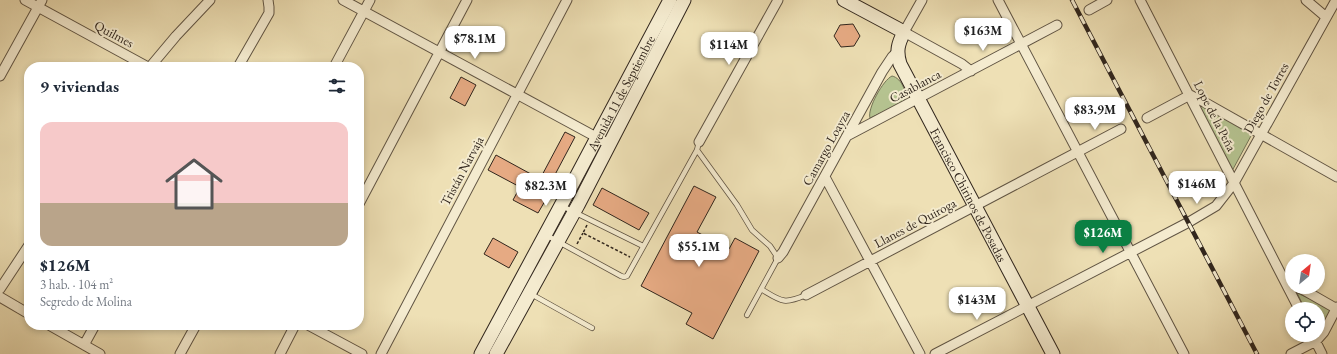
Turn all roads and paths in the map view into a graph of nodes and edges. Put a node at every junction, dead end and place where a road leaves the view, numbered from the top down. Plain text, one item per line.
1 (25, 0) edge
2 (210, 0) edge
3 (268, 0) edge
4 (343, 0) edge
5 (370, 0) edge
6 (467, 0) edge
7 (567, 0) edge
8 (670, 0) edge
9 (684, 0) edge
10 (778, 0) edge
11 (844, 0) edge
12 (922, 0) edge
13 (998, 0) edge
14 (1108, 0) edge
15 (1140, 0) edge
16 (1306, 0) edge
17 (1336, 0) edge
18 (40, 4) edge
19 (1089, 10) dead end
20 (364, 11) junction
21 (1326, 17) junction
22 (1057, 25) dead end
23 (904, 32) junction
24 (1021, 44) junction
25 (439, 52) junction
26 (897, 52) junction
27 (140, 62) edge
28 (153, 62) edge
29 (241, 62) edge
30 (337, 62) edge
31 (971, 71) junction
32 (0, 76) edge
33 (517, 95) junction
34 (1190, 95) junction
35 (919, 98) junction
36 (1147, 118) dead end
37 (1121, 129) dead end
38 (1261, 135) junction
39 (847, 136) junction
40 (596, 138) junction
41 (609, 144) junction
42 (698, 146) junction
43 (1077, 152) junction
44 (825, 177) junction
45 (1337, 178) edge
46 (1234, 183) junction
47 (364, 194) edge
48 (561, 206) junction
49 (975, 206) junction
50 (574, 213) junction
51 (590, 220) junction
52 (583, 234) junction
53 (545, 235) junction
54 (558, 242) junction
55 (643, 246) junction
56 (574, 250) junction
57 (1130, 252) junction
58 (24, 253) edge
59 (778, 258) junction
60 (636, 260) junction
61 (870, 261) junction
62 (1285, 275) edge
63 (517, 286) junction
64 (0, 289) edge
65 (761, 289) junction
66 (530, 293) junction
67 (1311, 294) edge
68 (806, 295) joint
69 (0, 297) edge
70 (1028, 306) junction
71 (1337, 308) edge
72 (24, 311) edge
73 (747, 315) dead end
74 (592, 328) dead end
75 (58, 330) edge
76 (92, 330) edge
77 (193, 330) edge
78 (292, 330) edge
79 (317, 330) edge
80 (1325, 330) edge
81 (1308, 342) edge
82 (1316, 342) edge
83 (84, 345) junction
84 (100, 354) edge
85 (180, 354) edge
86 (280, 354) edge
87 (362, 354) edge
88 (381, 354) edge
89 (481, 354) edge
90 (496, 354) edge
91 (920, 354) edge
92 (935, 354) edge
93 (1053, 354) edge
94 (1184, 354) edge
95 (1291, 354) edge
96 (1322, 354) edge

1 - 18 street, Quilmes
2 - 28 street
3 - 29 street
4 - 20 street
5 - 20 street
6 - 25 street
7 - 33 street, Tristán Narvaja
8 - 40 main road, Avenida 11 de Septiembre
9 - 41 main road, Avenida 11 de Septiembre
10 - 42 street
11 - 23 main road
12 - 23 street
13 - 24 street
14 - 19 street
15 - 34 street, Lope de la Peña
16 - 21 street
17 - 21 street, Diego de Torres
18 - 27 street, Quilmes
18 - 32 street
20 - 25 street
20 - 30 street
21 - 38 street, Diego de Torres
22 - 24 street, Casablanca
23 - 26 main road
23 - 31 street
24 - 31 street, Casablanca
24 - 43 street
25 - 33 street
25 - 47 street
26 - 35 main road, Francisco Chirinos de Posadas
26 - 39 street, Camargo Loayza
31 - 35 street, Casablanca
33 - 40 street
33 - 88 street, Tristán Narvaja
34 - 36 street
34 - 38 street
34 - 46 street, Lope de la Peña
35 - 39 street, Casablanca
35 - 49 main road, Francisco Chirinos de Posadas
37 - 43 street, Llanes de Quiroga
38 - 45 street
38 - 46 street, Diego de Torres
39 - 44 street, Camargo Loayza
40 - 41 street
40 - 48 main road, Avenida 11 de Septiembre
41 - 50 main road, Avenida 11 de Septiembre
42 - 55 lane
42 - 59 lane
43 - 49 street, Llanes de Quiroga
43 - 57 street
44 - 59 street, Camargo Loayza
44 - 61 street
46 - 57 street, Diego de Torres
46 - 62 street, Lope de la Peña
48 - 50 lane
48 - 53 main road, Avenida 11 de Septiembre
49 - 61 street, Llanes de Quiroga
49 - 70 main road, Francisco Chirinos de Posadas
50 - 51 lane
50 - 54 main road, Avenida 11 de Septiembre
51 - 52 path
51 - 55 lane
52 - 56 path
52 - 60 path
53 - 54 lane
53 - 63 main road, Avenida 11 de Septiembre
54 - 56 lane
54 - 66 main road, Avenida 11 de Septiembre
55 - 60 lane
56 - 60 lane
57 - 70 street
57 - 94 street
58 - 64 street
59 - 65 lane
61 - 68 street, Llanes de Quiroga
61 - 91 street
63 - 66 lane
63 - 89 main road, Avenida 11 de Septiembre
65 - 68 lane
65 - 73 lane
66 - 74 lane
66 - 90 main road, Avenida 11 de Septiembre
67 - 71 street
69 - 72 street
70 - 92 street
70 - 93 main road, Francisco Chirinos de Posadas
71 - 80 street
75 - 83 street
76 - 83 street
77 - 85 street
78 - 86 street
79 - 87 street
81 - 95 street
82 - 96 street
83 - 84 street

